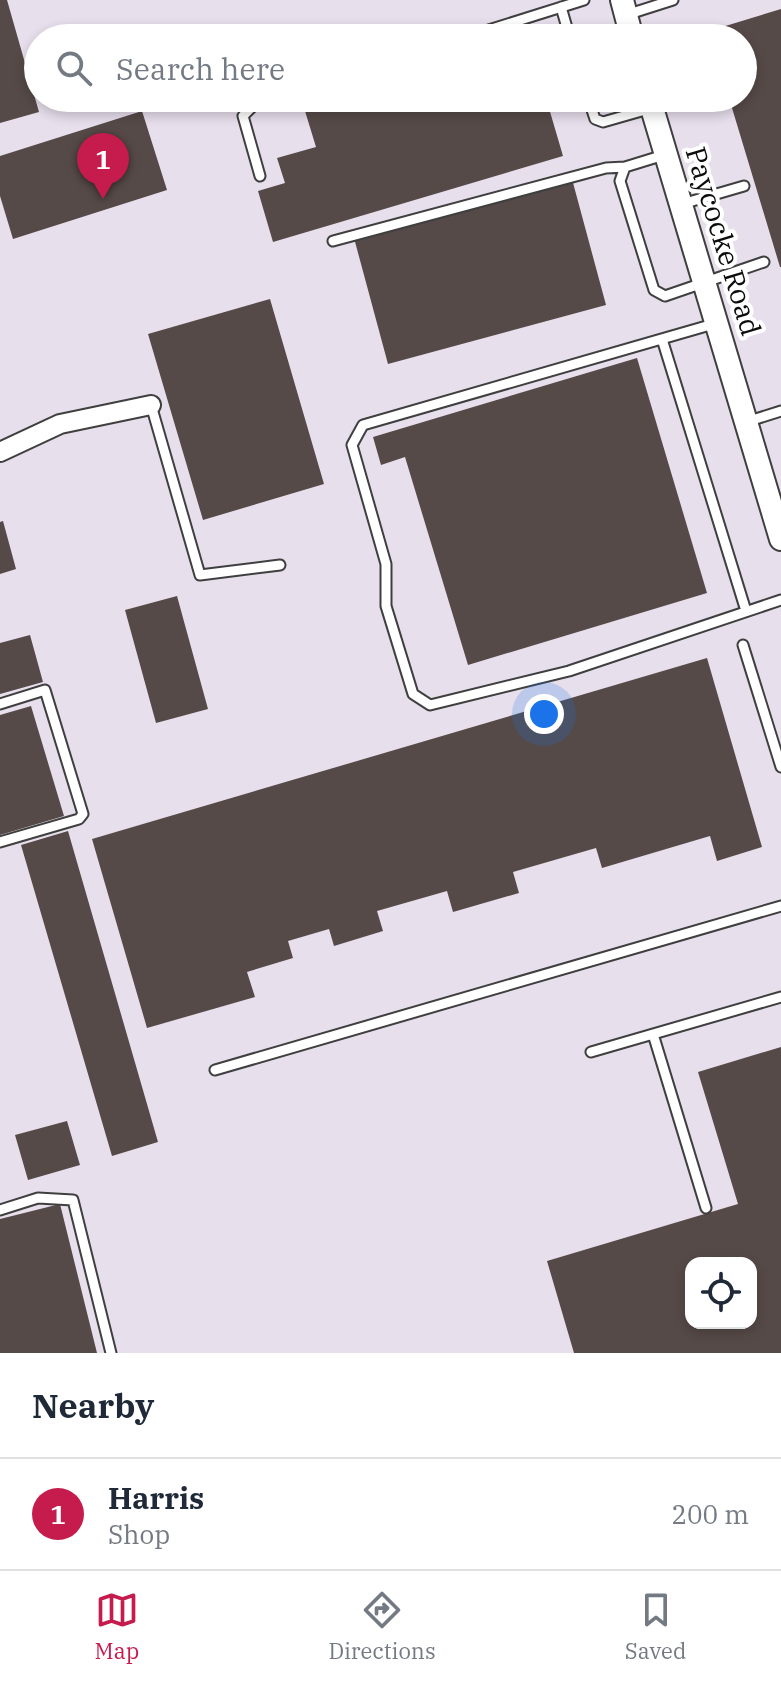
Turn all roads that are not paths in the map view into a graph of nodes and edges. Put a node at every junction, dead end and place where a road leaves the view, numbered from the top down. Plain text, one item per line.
1 (584, 0) edge
2 (673, 0) edge
3 (561, 7) junction
4 (624, 7) edge
5 (507, 24) edge
6 (566, 24) edge
7 (247, 112) edge
8 (593, 112) edge
9 (630, 112) edge
10 (654, 112) edge
11 (667, 154) junction
12 (625, 167) junction
13 (260, 176) dead end
14 (744, 186) dead end
15 (682, 204) junction
16 (333, 241) dead end
17 (764, 262) dead end
18 (705, 282) junction
19 (717, 323) junction
20 (662, 339) junction
21 (151, 405) joint
22 (781, 411) edge
23 (746, 422) junction
24 (0, 452) edge
25 (774, 490) edge
26 (781, 539) edge
27 (280, 565) dead end
28 (781, 600) edge
29 (746, 611) junction
30 (743, 645) dead end
31 (0, 704) edge
32 (781, 767) edge
33 (0, 842) edge
34 (781, 906) edge
35 (781, 997) edge
36 (653, 1034) junction
37 (591, 1052) dead end
38 (215, 1070) dead end
39 (706, 1208) dead end
40 (0, 1210) edge
41 (111, 1353) edge

1 - 3 lane
2 - 4 lane
3 - 5 lane
3 - 6 lane
7 - 13 lane
8 - 9 lane
10 - 11 street, Paycocke Road
11 - 12 lane
11 - 15 street, Paycocke Road
12 - 16 lane
12 - 18 lane
14 - 15 lane
15 - 18 street, Paycocke Road
17 - 18 lane
18 - 19 street, Paycocke Road
19 - 20 lane
19 - 23 street, Paycocke Road
20 - 29 lane
20 - 29 lane
21 - 24 street
21 - 27 lane
22 - 23 lane
23 - 25 street, Paycocke Road
25 - 26 street, Paycocke Road
28 - 29 lane
30 - 32 lane
31 - 33 lane
34 - 38 lane
35 - 36 lane
36 - 37 lane
36 - 39 lane
40 - 41 lane

